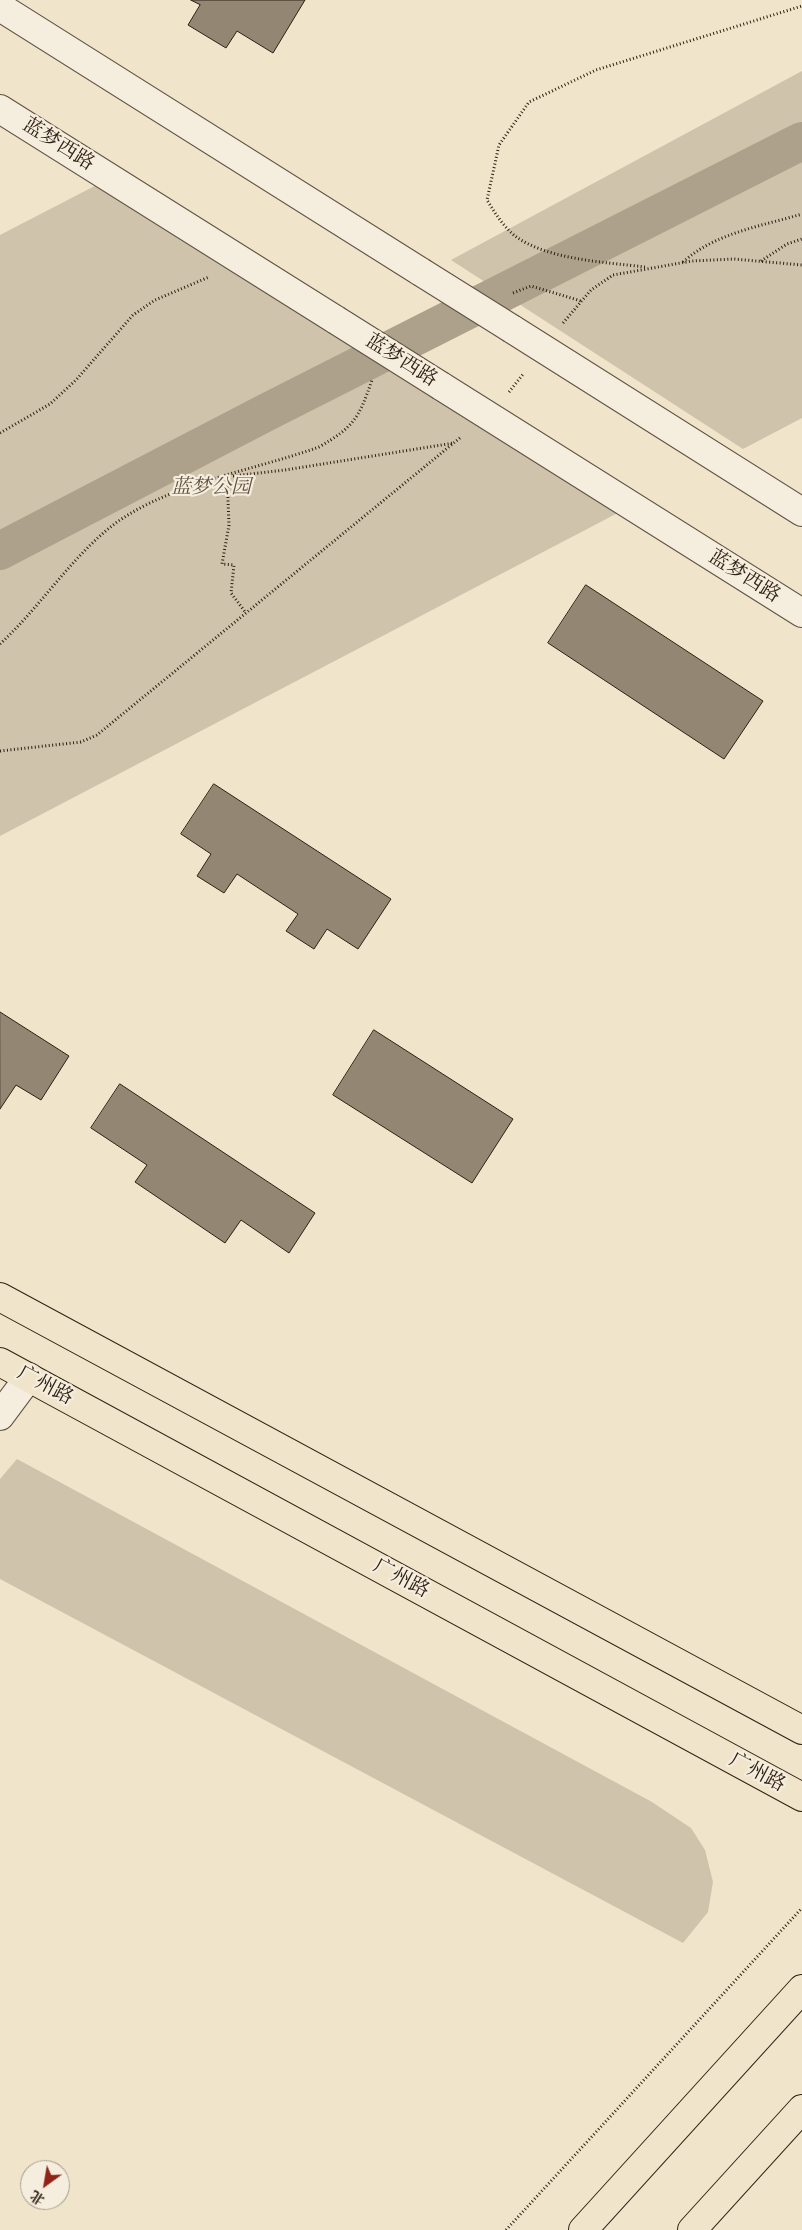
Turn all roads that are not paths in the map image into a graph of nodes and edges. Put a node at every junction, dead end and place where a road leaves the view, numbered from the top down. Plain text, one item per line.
1 (0, 8) edge
2 (0, 108) edge
3 (802, 512) edge
4 (802, 613) edge
5 (0, 1297) edge
6 (0, 1362) edge
7 (29, 1378) junction
8 (0, 1416) edge
9 (802, 1730) edge
10 (802, 1797) edge
11 (802, 1988) edge
12 (802, 2109) edge
13 (583, 2230) edge
14 (692, 2230) edge

1 - 3 street, bridge
2 - 4 street, 蓝梦西路, bridge
5 - 9 main road
6 - 7 main road, 广州路
7 - 8 street
7 - 10 main road, 广州路
11 - 13 main road
12 - 14 main road

